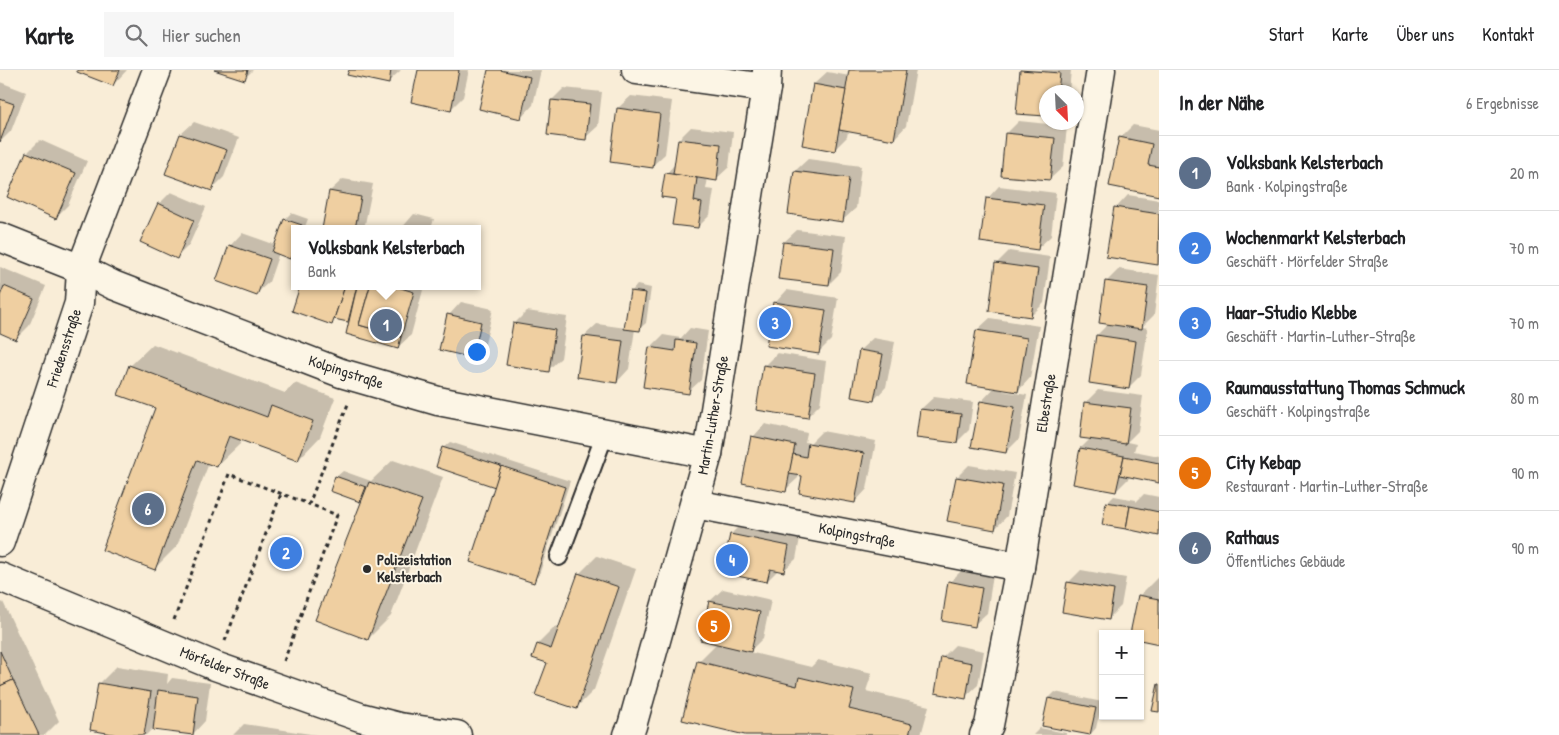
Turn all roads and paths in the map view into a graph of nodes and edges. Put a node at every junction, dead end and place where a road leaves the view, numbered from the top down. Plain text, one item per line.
1 (157, 70) edge
2 (636, 70) edge
3 (1101, 70) edge
4 (767, 79) edge
5 (0, 237) edge
6 (81, 269) junction
7 (358, 378) junction
8 (605, 434) junction
9 (708, 454) junction
10 (280, 494) junction
11 (309, 504) junction
12 (695, 504) junction
13 (0, 542) edge
14 (559, 557) dead end
15 (1020, 567) junction
16 (0, 577) edge
17 (165, 645) junction
18 (215, 666) junction
19 (274, 686) junction
20 (398, 731) edge
21 (457, 735) edge
22 (628, 735) edge
23 (984, 735) edge

1 - 6 street, Friedensstraße
2 - 4 street
3 - 15 street, Elbestraße
4 - 9 street, Martin-Luther-Straße
5 - 6 street, Kolpingstraße
6 - 7 street, Kolpingstraße
6 - 13 street, Friedensstraße
7 - 8 street, Kolpingstraße
7 - 11 path
8 - 9 street, Kolpingstraße
8 - 14 lane
9 - 12 street, Martin-Luther-Straße
10 - 11 path
10 - 17 path
10 - 18 path
11 - 19 path
12 - 15 street, Kolpingstraße
12 - 22 street, Martin-Luther-Straße
15 - 23 street, Elbestraße
16 - 17 street, Mörfelder Straße
17 - 18 street, Mörfelder Straße
18 - 19 street, Mörfelder Straße
19 - 20 street, Mörfelder Straße
20 - 21 street, Mörfelder Straße

